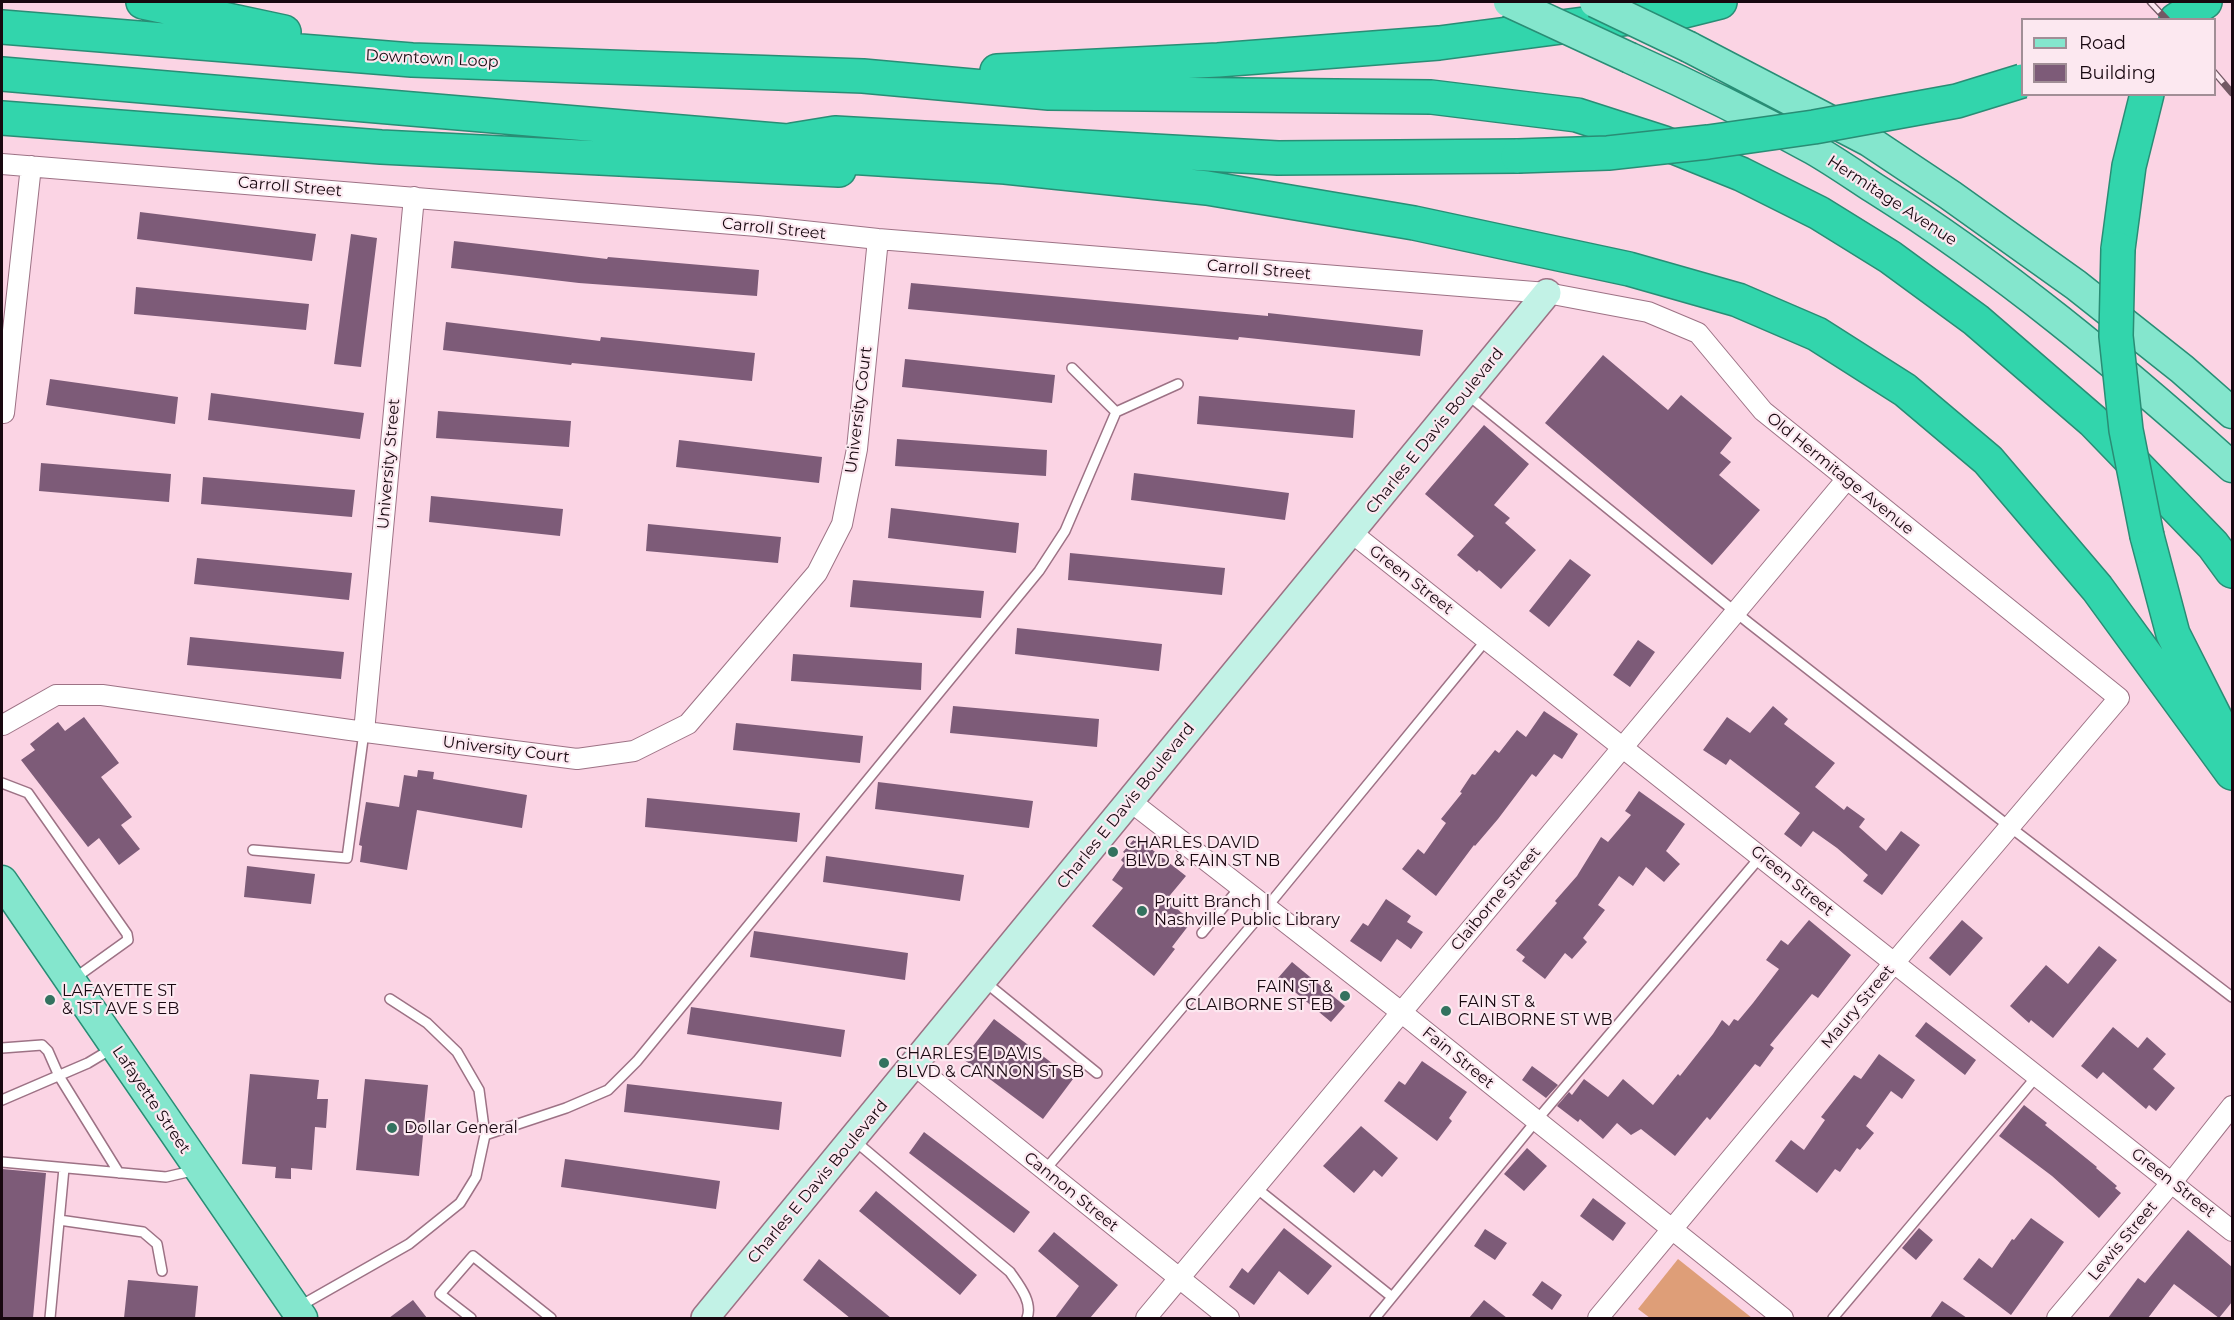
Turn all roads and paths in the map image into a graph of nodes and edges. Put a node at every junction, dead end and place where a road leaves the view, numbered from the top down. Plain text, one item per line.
1 (142, 2) edge
2 (1509, 2) edge
3 (1594, 2) edge
4 (1720, 2) edge
5 (2180, 2) edge
6 (2205, 2) edge
7 (2176, 18) edge
8 (2178, 18) edge
9 (2, 27) edge
10 (412, 60) junction
11 (2, 74) edge
12 (863, 76) junction
13 (2021, 81) edge
14 (2146, 96) edge
15 (2, 118) edge
16 (787, 141) junction
17 (2, 164) edge
18 (31, 166) junction
19 (1005, 166) junction
20 (414, 197) junction
21 (878, 239) junction
22 (1547, 293) junction
23 (1072, 368) dead end
24 (4, 376) edge
25 (1178, 384) dead end
26 (1466, 393) junction
27 (1116, 412) junction
28 (3, 413) edge
29 (2232, 413) edge
30 (2232, 467) edge
31 (1846, 480) junction
32 (1352, 533) junction
33 (2232, 572) edge
34 (1736, 613) junction
35 (1486, 639) junction
36 (2119, 698) joint
37 (2, 725) edge
38 (364, 732) junction
39 (1623, 748) junction
40 (2232, 749) edge
41 (2232, 773) edge
42 (2, 783) edge
43 (1130, 801) junction
44 (2010, 827) junction
45 (253, 850) dead end
46 (1761, 856) junction
47 (2, 881) edge
48 (1240, 887) junction
49 (1267, 907) junction
50 (1202, 933) dead end
51 (1894, 963) junction
52 (70, 981) junction
53 (983, 981) junction
54 (2232, 997) edge
55 (390, 999) dead end
56 (1401, 1012) junction
57 (115, 1047) junction
58 (2, 1048) edge
59 (914, 1065) junction
60 (1097, 1073) dead end
61 (59, 1076) junction
62 (2037, 1076) junction
63 (2, 1100) edge
64 (2232, 1106) edge
65 (1536, 1121) junction
66 (485, 1135) junction
67 (853, 1140) junction
68 (2, 1162) edge
69 (64, 1168) junction
70 (199, 1170) junction
71 (1044, 1170) junction
72 (119, 1173) junction
73 (2172, 1182) junction
74 (1255, 1187) junction
75 (59, 1220) junction
76 (1672, 1230) junction
77 (2232, 1231) edge
78 (162, 1271) dead end
79 (1179, 1278) junction
80 (1392, 1297) junction
81 (298, 1314) edge
82 (50, 1318) edge
83 (471, 1318) edge
84 (551, 1318) edge
85 (705, 1318) edge
86 (1027, 1318) edge
87 (1146, 1318) edge
88 (1229, 1318) edge
89 (1375, 1318) edge
90 (1598, 1318) edge
91 (1784, 1318) edge
92 (1833, 1318) edge
93 (2057, 1318) edge

1 - 10 highway
2 - 30 main road, Hermitage Avenue, bridge
3 - 29 main road, bridge
4 - 12 highway
5 - 7 highway
6 - 8 highway
9 - 10 highway, Downtown Loop
10 - 12 highway, Downtown Loop
11 - 16 highway
12 - 33 highway
13 - 16 highway, bridge
14 - 40 highway, bridge
15 - 19 highway
16 - 19 highway
17 - 18 street, Carroll Street
18 - 20 street, Carroll Street
18 - 24 street
19 - 41 highway
20 - 21 street, Carroll Street
20 - 38 street, University Street
21 - 22 street, Carroll Street
21 - 38 street, University Court
22 - 26 street, Charles E Davis Boulevard
22 - 31 street, Old Hermitage Avenue
23 - 27 lane
24 - 28 street
25 - 27 lane
26 - 32 street, Charles E Davis Boulevard
26 - 34 lane
27 - 66 lane
31 - 34 street, Claiborne Street
31 - 36 street, Old Hermitage Avenue
32 - 35 street, Green Street
32 - 43 street, Charles E Davis Boulevard
34 - 39 street, Claiborne Street
34 - 44 lane
35 - 39 street, Green Street
35 - 49 lane
36 - 44 street, Maury Street
37 - 38 street, University Court
38 - 45 lane
39 - 46 street, Green Street
39 - 56 street, Claiborne Street
42 - 52 lane
43 - 48 street, Fain Street
43 - 53 street, Charles E Davis Boulevard
44 - 51 street, Maury Street
44 - 54 lane
46 - 51 street, Green Street
46 - 65 lane
47 - 52 main road, Lafayette Street
48 - 49 street, Fain Street
48 - 50 lane
49 - 56 street, Fain Street
49 - 71 lane
51 - 62 street, Green Street
51 - 76 street, Maury Street
52 - 57 main road, Lafayette Street
53 - 59 street, Charles E Davis Boulevard
53 - 60 lane
55 - 66 lane
56 - 65 street, Fain Street
56 - 74 street, Claiborne Street
57 - 61 lane
57 - 70 main road, Lafayette Street
58 - 61 lane
59 - 67 street, Charles E Davis Boulevard
59 - 71 street, Cannon Street
61 - 63 lane
61 - 72 lane
62 - 73 street, Green Street
62 - 92 lane
64 - 73 street, Lewis Street
65 - 76 street, Fain Street
65 - 80 lane
66 - 81 lane
67 - 85 street, Charles E Davis Boulevard
67 - 86 lane
68 - 69 lane
69 - 72 lane
69 - 75 lane
70 - 72 lane
70 - 81 main road, Lafayette Street
71 - 79 street, Cannon Street
73 - 77 street, Green Street
73 - 93 street, Lewis Street
74 - 79 street, Claiborne Street
74 - 80 lane
75 - 78 lane
75 - 82 lane
76 - 90 street, Maury Street
76 - 91 street, Fain Street
79 - 87 street, Claiborne Street
79 - 88 street, Cannon Street
80 - 89 lane
83 - 84 lane

